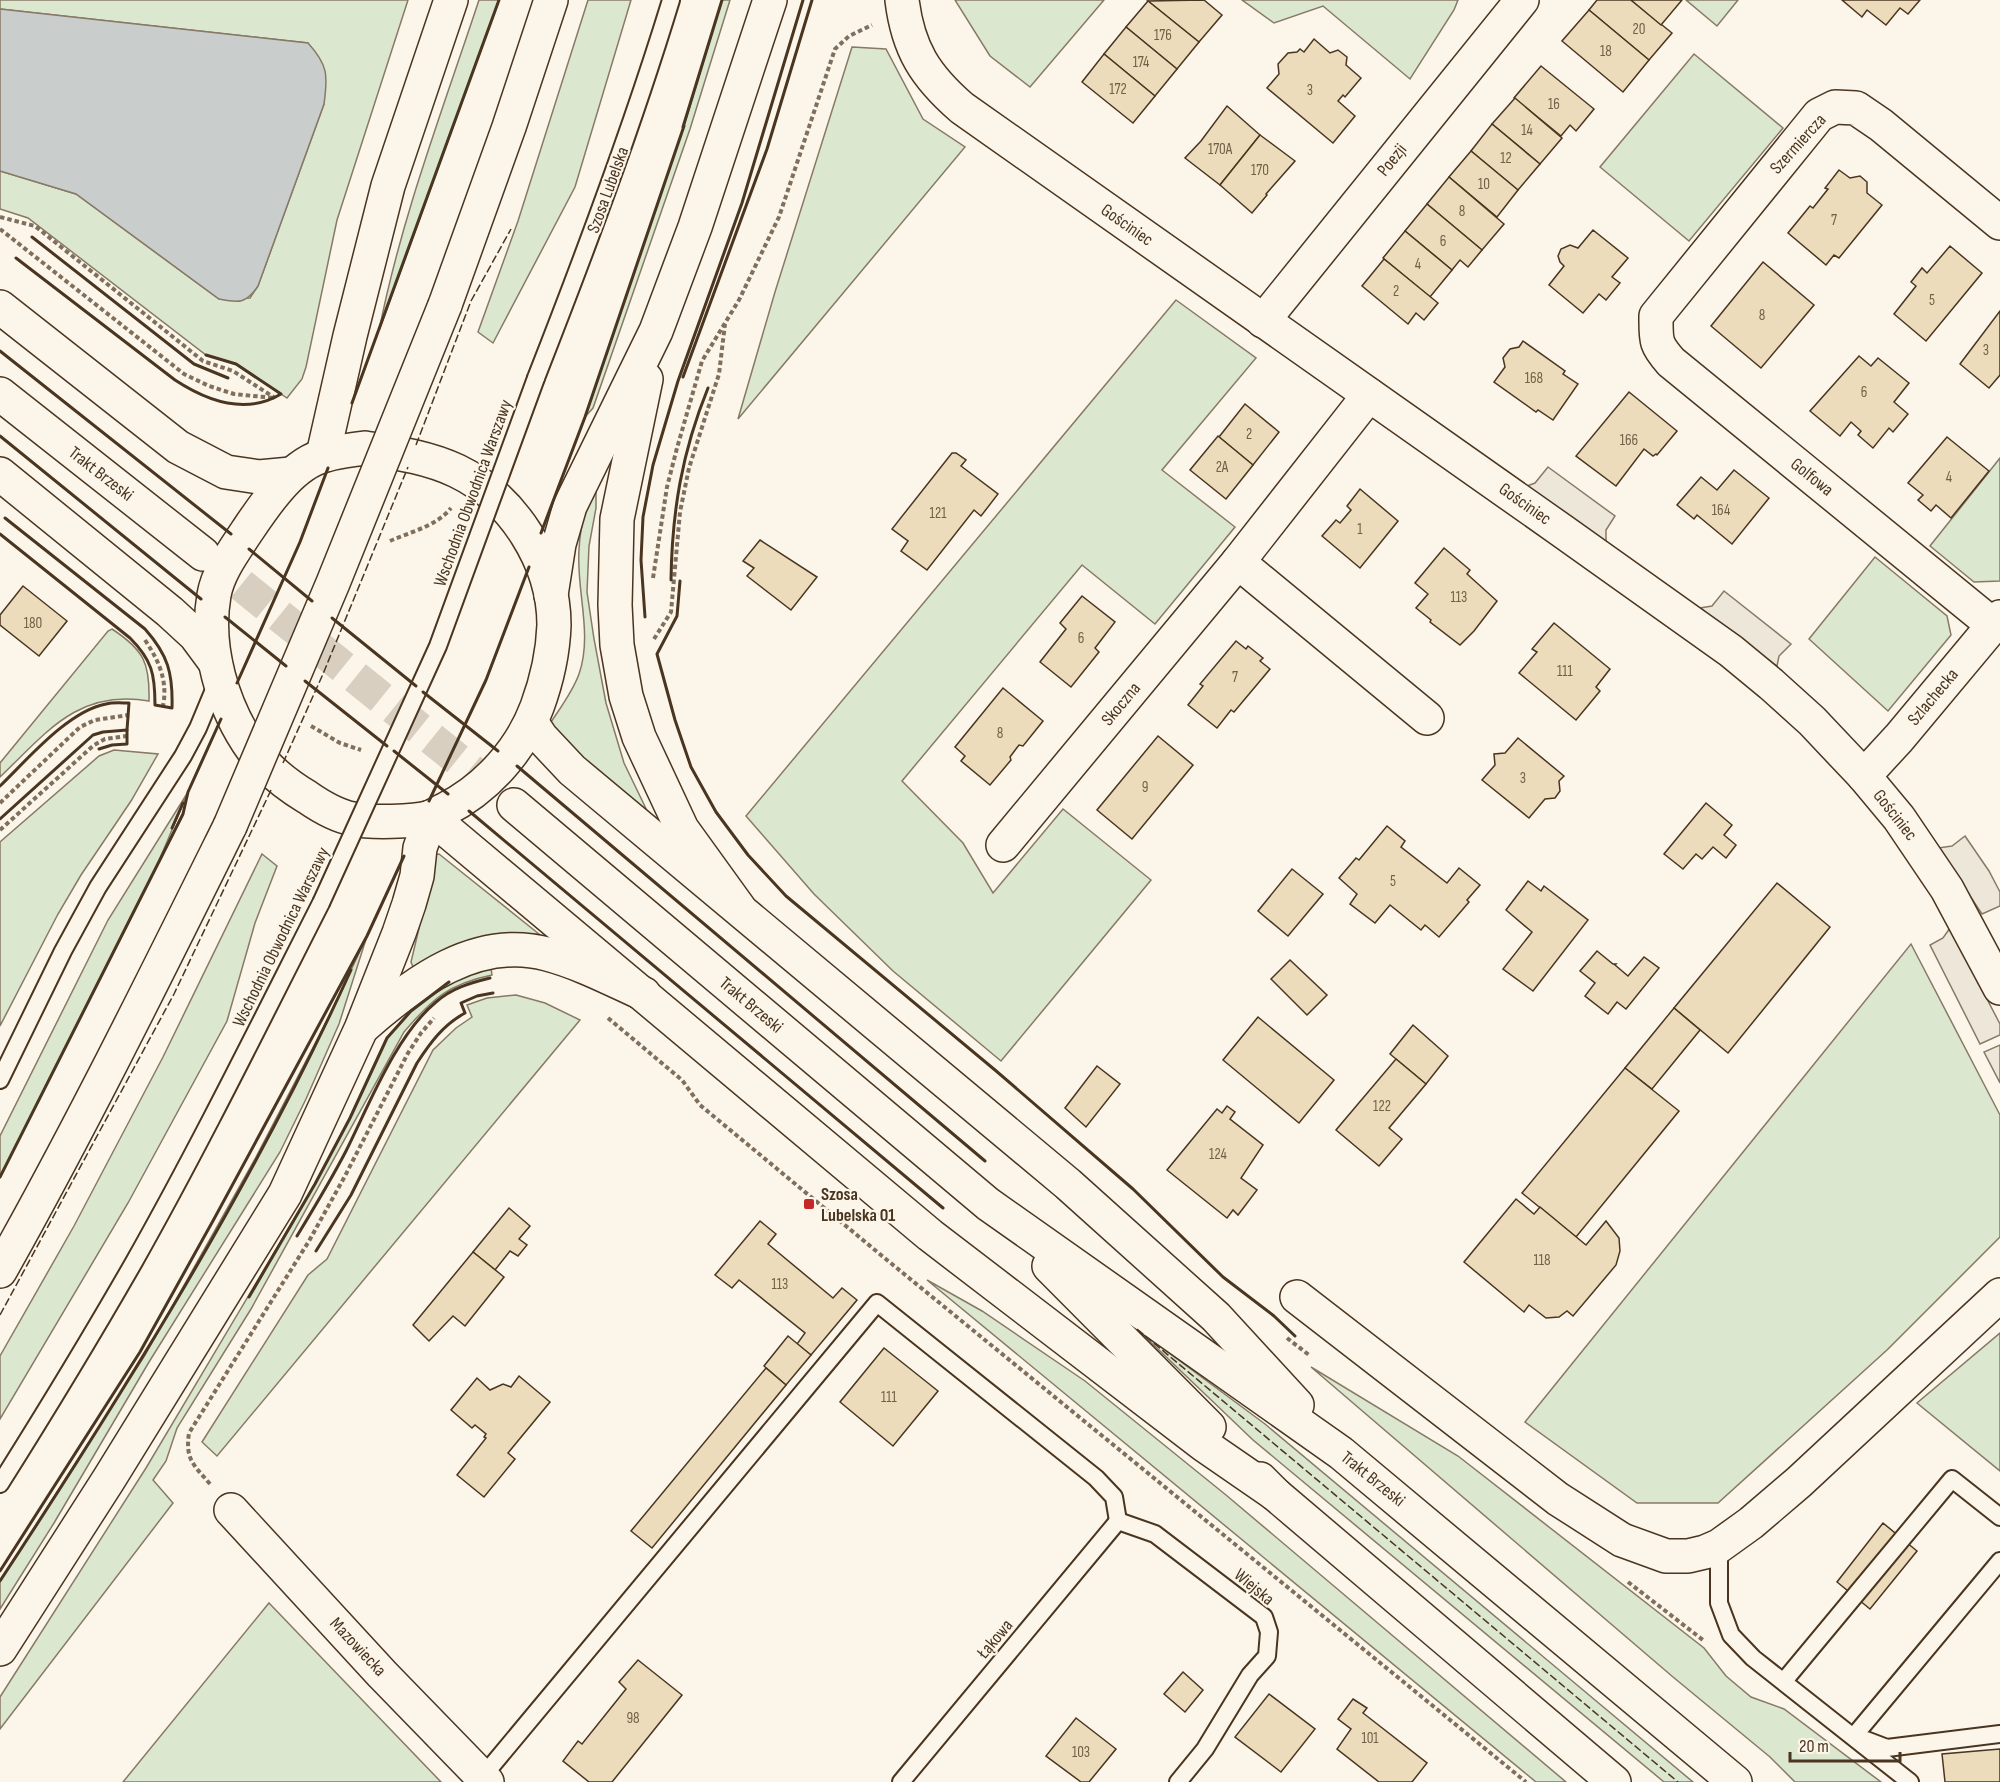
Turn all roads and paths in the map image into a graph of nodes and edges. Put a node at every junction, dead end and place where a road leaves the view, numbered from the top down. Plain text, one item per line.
1 (451, 0) edge
2 (551, 0) edge
3 (671, 0) edge
4 (770, 0) edge
5 (1521, 0) edge
6 (903, 10) edge
7 (0, 217) edge
8 (2000, 223) edge
9 (0, 229) edge
10 (0, 307) edge
11 (1656, 316) joint
12 (726, 321) junction
13 (1263, 321) junction
14 (656, 331) junction
15 (536, 378) joint
16 (0, 394) edge
17 (1369, 395) junction
18 (323, 455) junction
19 (0, 474) edge
20 (291, 474) junction
21 (203, 554) tunnel mouth
22 (1238, 562) junction
23 (653, 581) dead end
24 (550, 595) junction
25 (1997, 621) edge
26 (653, 631) dead end
27 (141, 636) dead end
28 (653, 639) junction
29 (652, 647) dead end
30 (218, 670) junction
31 (164, 706) dead end
32 (129, 716) dead end
33 (1426, 718) dead end
34 (531, 722) junction
35 (309, 724) dead end
36 (127, 736) dead end
37 (368, 755) dead end
38 (1864, 776) junction
39 (0, 803) edge
40 (514, 805) tunnel mouth
41 (431, 817) junction
42 (0, 830) edge
43 (1003, 845) dead end
44 (739, 908) junction
45 (2000, 988) edge
46 (644, 994) junction
47 (440, 1012) dead end
48 (602, 1013) dead end
49 (361, 1029) junction
50 (0, 1080) edge
51 (988, 1204) junction
52 (0, 1271) edge
53 (2000, 1295) edge
54 (1297, 1297) dead end
55 (1283, 1335) dead end
56 (1312, 1356) dead end
57 (1341, 1453) junction
58 (0, 1484) edge
59 (1275, 1494) junction
60 (231, 1510) joint
61 (2000, 1517) edge
62 (1118, 1521) junction
63 (1719, 1546) junction
64 (2000, 1561) edge
65 (1625, 1580) dead end
66 (1643, 1594) dead end
67 (0, 1649) edge
68 (1784, 1681) junction
69 (2000, 1734) edge
70 (1854, 1736) junction
71 (482, 1780) edge
72 (901, 1782) edge
73 (1179, 1782) edge
74 (1526, 1782) edge
75 (1614, 1782) edge
76 (1735, 1782) edge
77 (1910, 1782) edge

1 - 18 main road
2 - 52 main road, bridge
3 - 15 lane, Szosa Lubelska
4 - 14 main road
5 - 13 main road, Poezji
6 - 12 path
6 - 13 main road, Gościniec
7 - 9 path
8 - 11 main road, Szermiercza
10 - 20 main road
11 - 25 main road, Golfowa
12 - 23 path
12 - 28 path
13 - 17 main road, Gościniec
14 - 24 main road
14 - 44 main road
15 - 58 lane, Wschodnia Obwodnica Warszawy, bridge
16 - 21 main road, Trakt Brzeski
17 - 22 main road, Skoczna
17 - 38 main road, Gościniec
18 - 20 main road
18 - 24 main road
19 - 30 main road
20 - 30 main road
22 - 33 main road
22 - 43 main road, Skoczna
24 - 34 main road
25 - 38 main road, Szlachecka
26 - 28 path
27 - 31 path
28 - 29 path
30 - 41 main road
30 - 50 lane
32 - 39 path
34 - 41 main road
34 - 44 main road
35 - 37 path
36 - 42 path
38 - 45 main road, Gościniec
40 - 51 main road, Trakt Brzeski
41 - 46 main road
41 - 49 main road
44 - 57 main road
46 - 49 main road
46 - 59 main road
47 - 60 path
48 - 74 path
49 - 67 main road
51 - 57 main road, Trakt Brzeski
51 - 59 main road, Trakt Brzeski
53 - 63 main road
54 - 63 main road
55 - 56 path
57 - 76 main road, Trakt Brzeski
59 - 75 main road, Trakt Brzeski
60 - 71 main road, Mazowiecka
61 - 68 lane
62 - 71 lane
62 - 72 lane, Łąkowa
62 - 73 lane, Wiejska
63 - 68 lane
64 - 70 lane
65 - 66 path
68 - 70 lane
69 - 70 lane
70 - 77 lane

